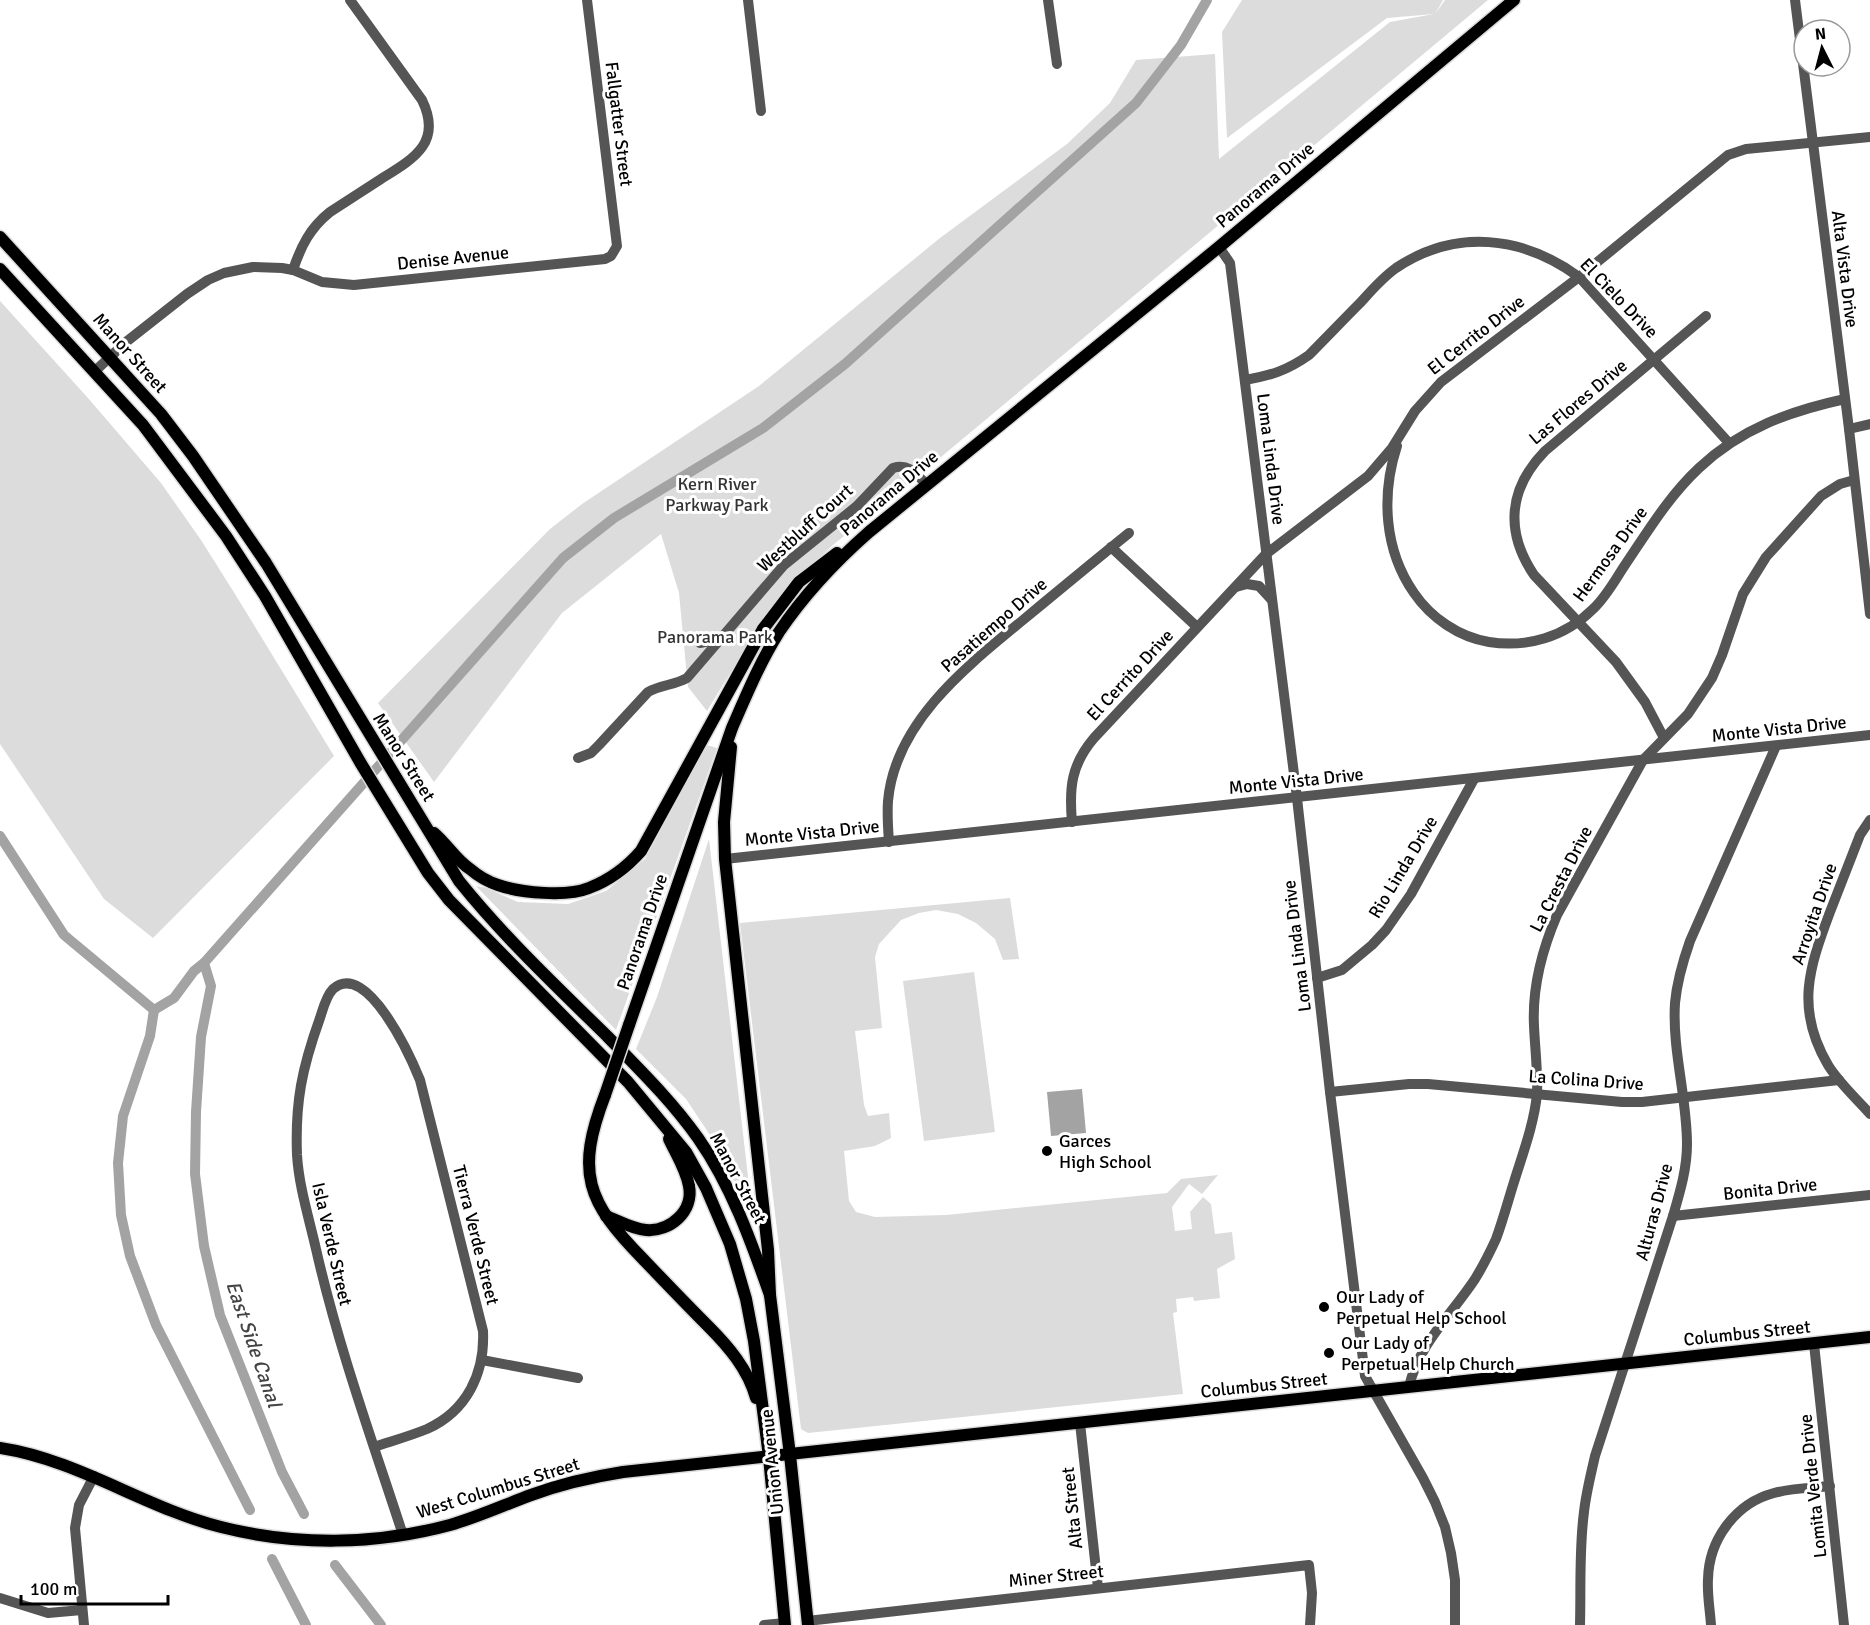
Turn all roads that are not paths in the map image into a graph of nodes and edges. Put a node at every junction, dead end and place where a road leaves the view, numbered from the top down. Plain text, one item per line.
1 (350, 0) edge
2 (587, 0) edge
3 (748, 0) edge
4 (1048, 0) edge
5 (1515, 0) edge
6 (1795, 0) edge
7 (1057, 64) dead end
8 (761, 111) dead end
9 (1870, 137) edge
10 (1813, 143) junction
11 (0, 237) edge
12 (1219, 247) junction
13 (615, 252) joint
14 (0, 269) edge
15 (293, 270) junction
16 (1579, 277) junction
17 (1706, 316) dead end
18 (109, 357) junction
19 (1654, 359) junction
20 (94, 372) junction
21 (1245, 380) junction
22 (1845, 399) junction
23 (1870, 424) edge
24 (1849, 429) junction
25 (1403, 432) junction
26 (1729, 443) junction
27 (1854, 480) junction
28 (923, 488) junction
29 (1128, 533) dead end
30 (1111, 547) junction
31 (1266, 554) junction
32 (1233, 589) junction
33 (1272, 601) junction
34 (1870, 614) edge
35 (1578, 622) junction
36 (1197, 627) junction
37 (719, 639) junction
38 (700, 643) dead end
39 (732, 728) junction
40 (1870, 735) edge
41 (1664, 738) junction
42 (1776, 746) junction
43 (578, 758) dead end
44 (1643, 760) junction
45 (1474, 779) junction
46 (1297, 798) junction
47 (1870, 819) edge
48 (1072, 822) junction
49 (425, 826) junction
50 (890, 842) junction
51 (725, 859) junction
52 (1317, 978) junction
53 (364, 990) joint
54 (1839, 1080) junction
55 (1330, 1092) junction
56 (1537, 1094) junction
57 (1683, 1098) junction
58 (1870, 1114) edge
59 (658, 1117) junction
60 (1870, 1195) edge
61 (605, 1215) junction
62 (1673, 1216) junction
63 (770, 1295) junction
64 (746, 1299) joint
65 (1870, 1337) edge
66 (1814, 1344) junction
67 (482, 1360) junction
68 (1626, 1364) junction
69 (578, 1378) dead end
70 (1409, 1387) junction
71 (1373, 1391) junction
72 (1080, 1423) junction
73 (766, 1436) junction
74 (374, 1446) junction
75 (0, 1448) edge
76 (790, 1455) junction
77 (769, 1457) junction
78 (94, 1476) junction
79 (1830, 1486) junction
80 (403, 1535) junction
81 (1098, 1588) junction
82 (0, 1598) edge
83 (82, 1610) junction
84 (808, 1623) edge
85 (785, 1624) edge
86 (84, 1625) edge
87 (764, 1625) edge
88 (1310, 1625) edge
89 (1455, 1625) edge
90 (1580, 1625) edge
91 (1711, 1625) edge
92 (1844, 1625) edge

1 - 15 street
2 - 13 street, Fallgatter Street
3 - 8 street
4 - 7 street
5 - 12 main road, Panorama Drive
6 - 10 street, Alta Vista Drive
9 - 10 street, El Cerrito Drive
10 - 16 street, El Cerrito Drive
10 - 22 street, Alta Vista Drive
11 - 18 main road, Manor Street
12 - 21 street, Loma Linda Drive
12 - 28 main road, Panorama Drive
13 - 15 street, Denise Avenue
14 - 20 main road, Manor Street
15 - 18 street, Denise Avenue
16 - 19 street, El Cielo Drive
16 - 21 street, El Cielo Drive
16 - 25 street, El Cerrito Drive
17 - 19 street, Las Flores Drive
18 - 20 street, Denise Avenue
18 - 49 main road, Manor Street
19 - 26 street, El Cielo Drive
19 - 35 street, Las Flores Drive
20 - 59 main road, Manor Street
21 - 31 street, Loma Linda Drive
22 - 24 street, Alta Vista Drive
22 - 26 street, Hermosa Drive
23 - 24 street
24 - 27 street, Alta Vista Drive
25 - 31 street, El Cerrito Drive
25 - 35 street, Hermosa Drive
26 - 35 street, Hermosa Drive
27 - 34 street, Alta Vista Drive
27 - 41 street, La Cresta Drive
28 - 37 street, Westbluff Court
28 - 39 main road, Panorama Drive
28 - 49 main road
29 - 30 street, Pasatiempo Drive
30 - 36 street
30 - 50 street, Pasatiempo Drive
31 - 32 street, El Cerrito Drive
31 - 33 street, Loma Linda Drive
32 - 33 street
32 - 36 street, El Cerrito Drive
33 - 46 street, Loma Linda Drive
35 - 41 street, Las Flores Drive
36 - 48 street, El Cerrito Drive
37 - 38 street
37 - 43 street, Westbluff Court
39 - 51 main road
39 - 61 main road, Panorama Drive, bridge
40 - 42 street, Monte Vista Drive
41 - 44 street, La Cresta Drive
42 - 44 street, Monte Vista Drive
42 - 57 street, Alturas Drive
44 - 45 street, Monte Vista Drive
44 - 56 street, La Cresta Drive
45 - 46 street, Monte Vista Drive
45 - 52 street, Rio Linda Drive
46 - 48 street, Monte Vista Drive
46 - 52 street, Loma Linda Drive
47 - 54 street, Arroyita Drive
48 - 50 street, Monte Vista Drive
49 - 63 main road, Manor Street
50 - 51 street, Monte Vista Drive
51 - 63 main road
52 - 55 street, Loma Linda Drive
53 - 67 street, Tierra Verde Street
53 - 74 street, Isla Verde Street
54 - 57 street, La Colina Drive
54 - 58 street, Arroyita Drive
55 - 56 street, La Colina Drive
55 - 71 street, Loma Linda Drive
56 - 57 street, La Colina Drive
56 - 70 street, La Cresta Drive
57 - 62 street, Alturas Drive
59 - 61 main road
59 - 64 main road, Manor Street
60 - 62 street, Bonita Drive
61 - 73 main road, Panorama Drive
62 - 68 street, Alturas Drive
63 - 76 main road, Union Avenue
64 - 73 main road, Union Avenue
65 - 66 main road, Columbus Street
66 - 68 main road, Columbus Street
66 - 79 street, Lomita Verde Drive
67 - 69 street
67 - 74 street, Tierra Verde Street
68 - 70 main road, Columbus Street
68 - 90 street, Alturas Drive
70 - 71 main road, Columbus Street
71 - 72 main road, Columbus Street
71 - 89 street, Loma Linda Drive
72 - 76 main road, Columbus Street
72 - 81 street, Alta Street
73 - 77 main road, Union Avenue
74 - 80 street, Isla Verde Street
75 - 78 main road, West Columbus Street
76 - 77 main road, Columbus Street
76 - 84 main road, Union Avenue
77 - 80 main road, West Columbus Street
77 - 85 main road, Union Avenue
78 - 80 main road, West Columbus Street
78 - 83 street
79 - 91 street
79 - 92 street, Lomita Verde Drive
81 - 84 street, Miner Street
81 - 88 street, Miner Street
82 - 83 street
83 - 86 street
85 - 87 street

